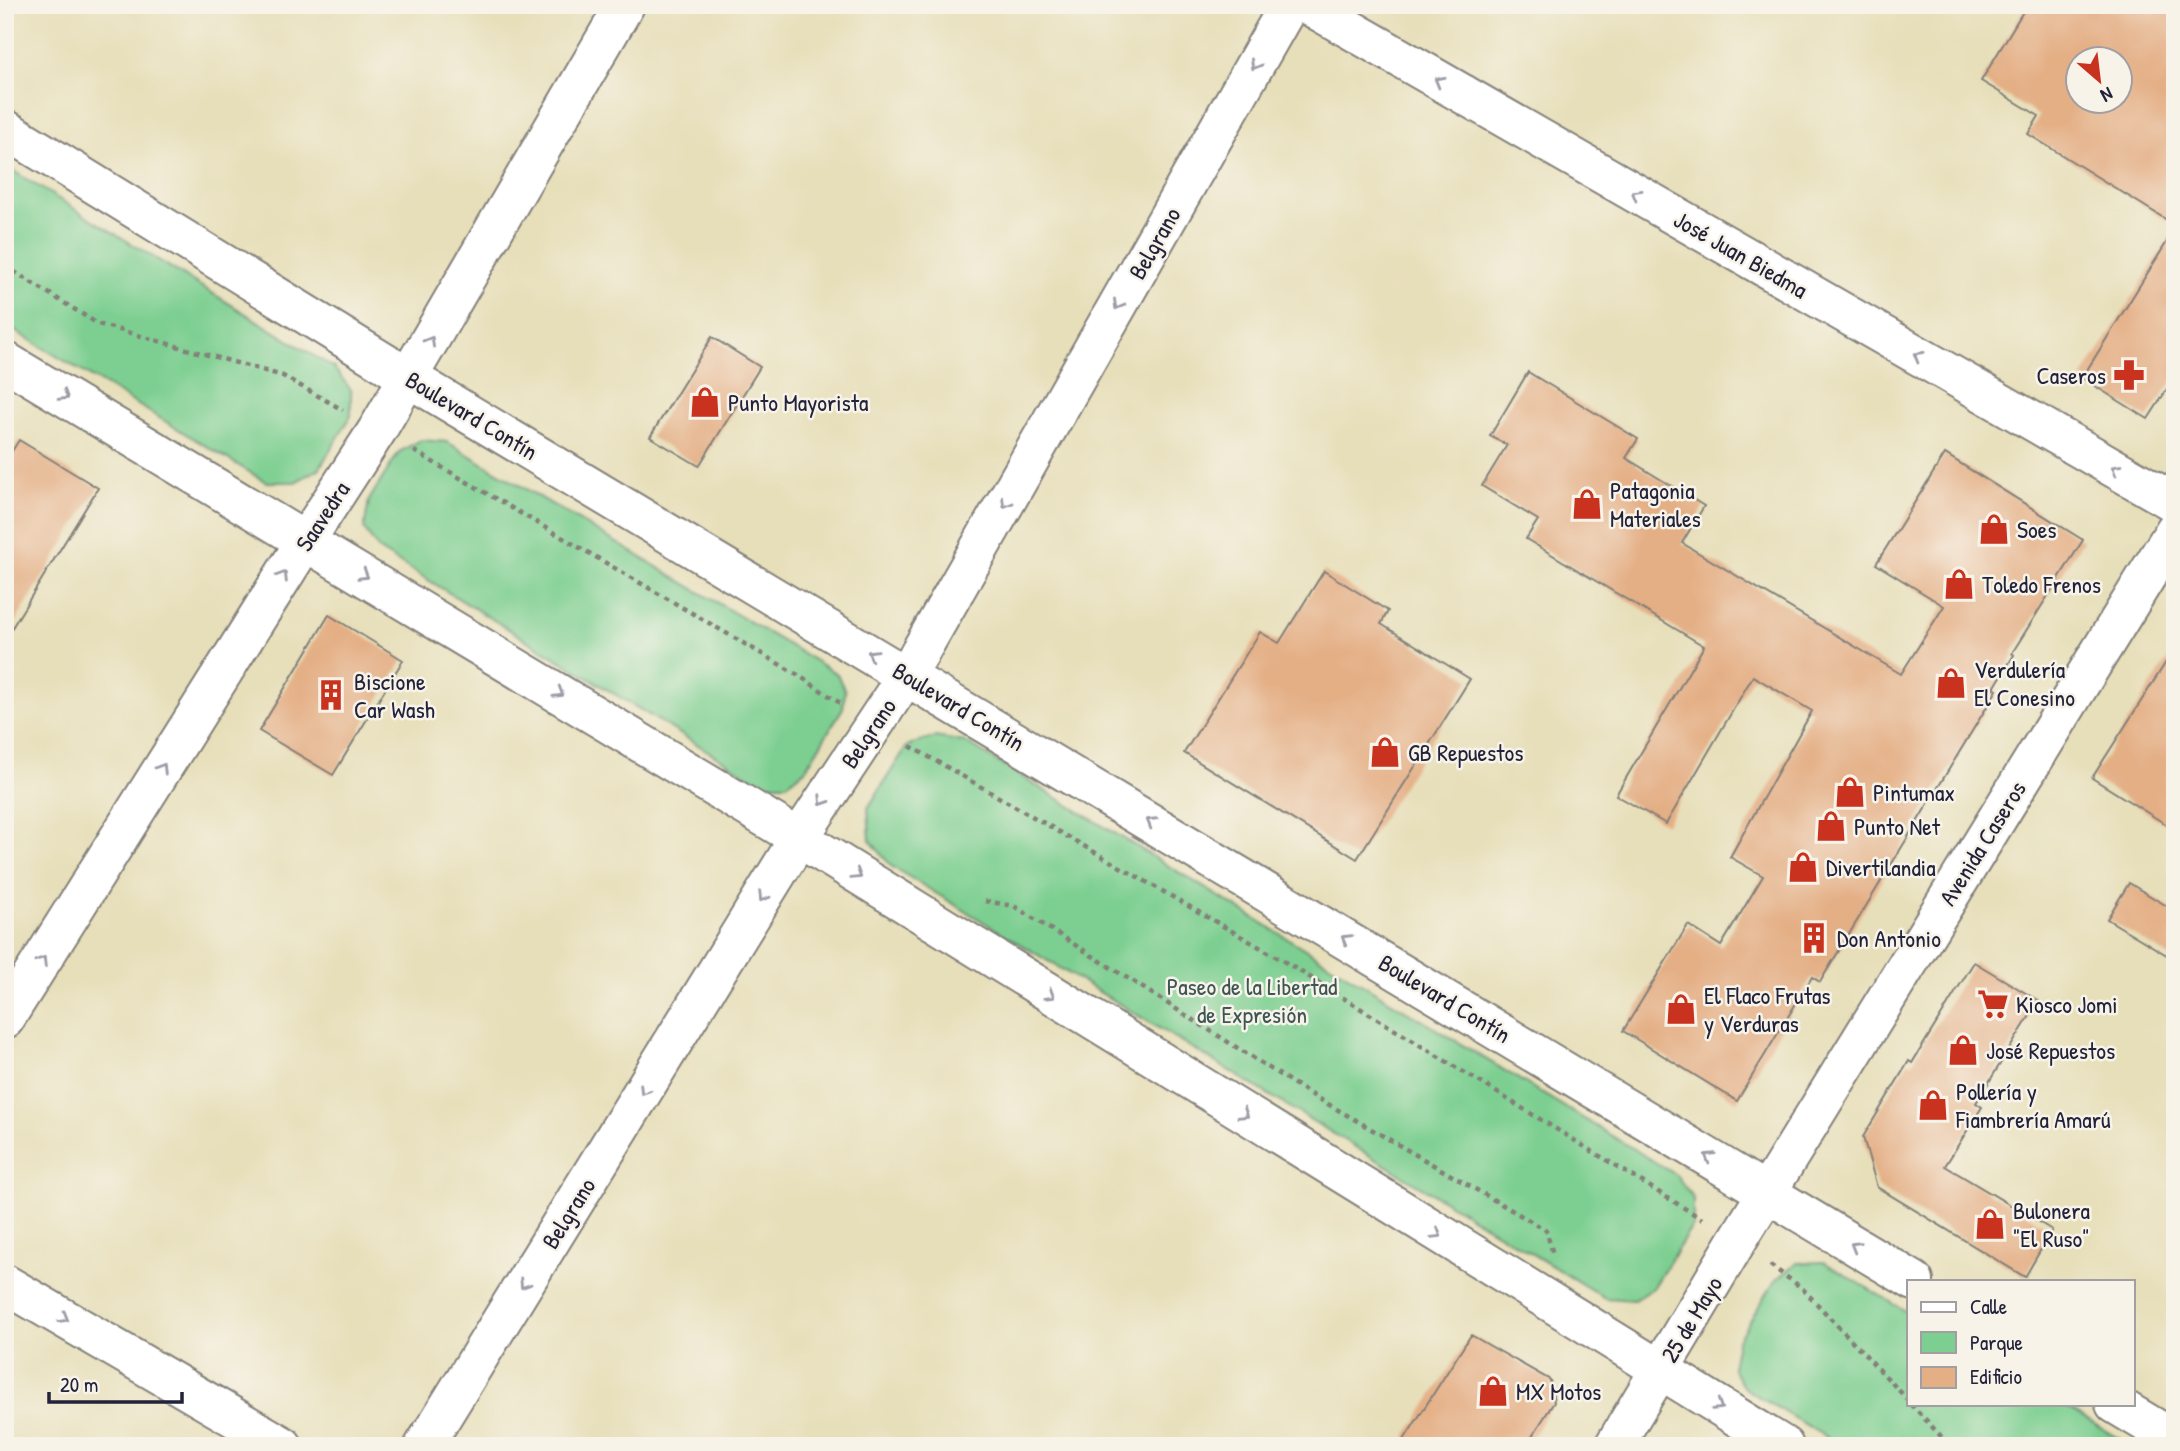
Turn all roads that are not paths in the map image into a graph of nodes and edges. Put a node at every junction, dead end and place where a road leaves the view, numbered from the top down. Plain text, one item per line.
1 (625, 5) edge
2 (1289, 5) edge
3 (1308, 5) edge
4 (5, 129) edge
5 (5, 361) edge
6 (409, 378) junction
7 (2175, 503) edge
8 (2175, 530) edge
9 (306, 540) junction
10 (907, 675) junction
11 (799, 838) junction
12 (5, 1019) edge
13 (1768, 1192) junction
14 (1912, 1280) edge
15 (5, 1284) edge
16 (1660, 1370) junction
17 (2118, 1406) edge
18 (2175, 1440) edge
19 (283, 1446) edge
20 (424, 1446) edge
21 (1614, 1446) edge
22 (1784, 1446) edge

6 -> 1 main road, Saavedra
2 -> 10 main road, Belgrano
7 -> 3 main road, José Juan Biedma
4 - 6 main road, Boulevard Contín
5 -> 9 main road
6 - 9 main road, Saavedra
10 -> 6 main road, Boulevard Contín
8 - 13 main road, Avenida Caseros
9 -> 11 main road
12 -> 9 main road, Saavedra
10 -> 11 main road, Belgrano
13 -> 10 main road, Boulevard Contín
11 -> 16 main road
11 -> 20 main road, Belgrano
14 -> 13 main road, Boulevard Contín
13 - 16 main road, 25 de Mayo
15 -> 19 main road
16 - 21 main road, 25 de Mayo
16 -> 22 main road
17 - 18 main road

